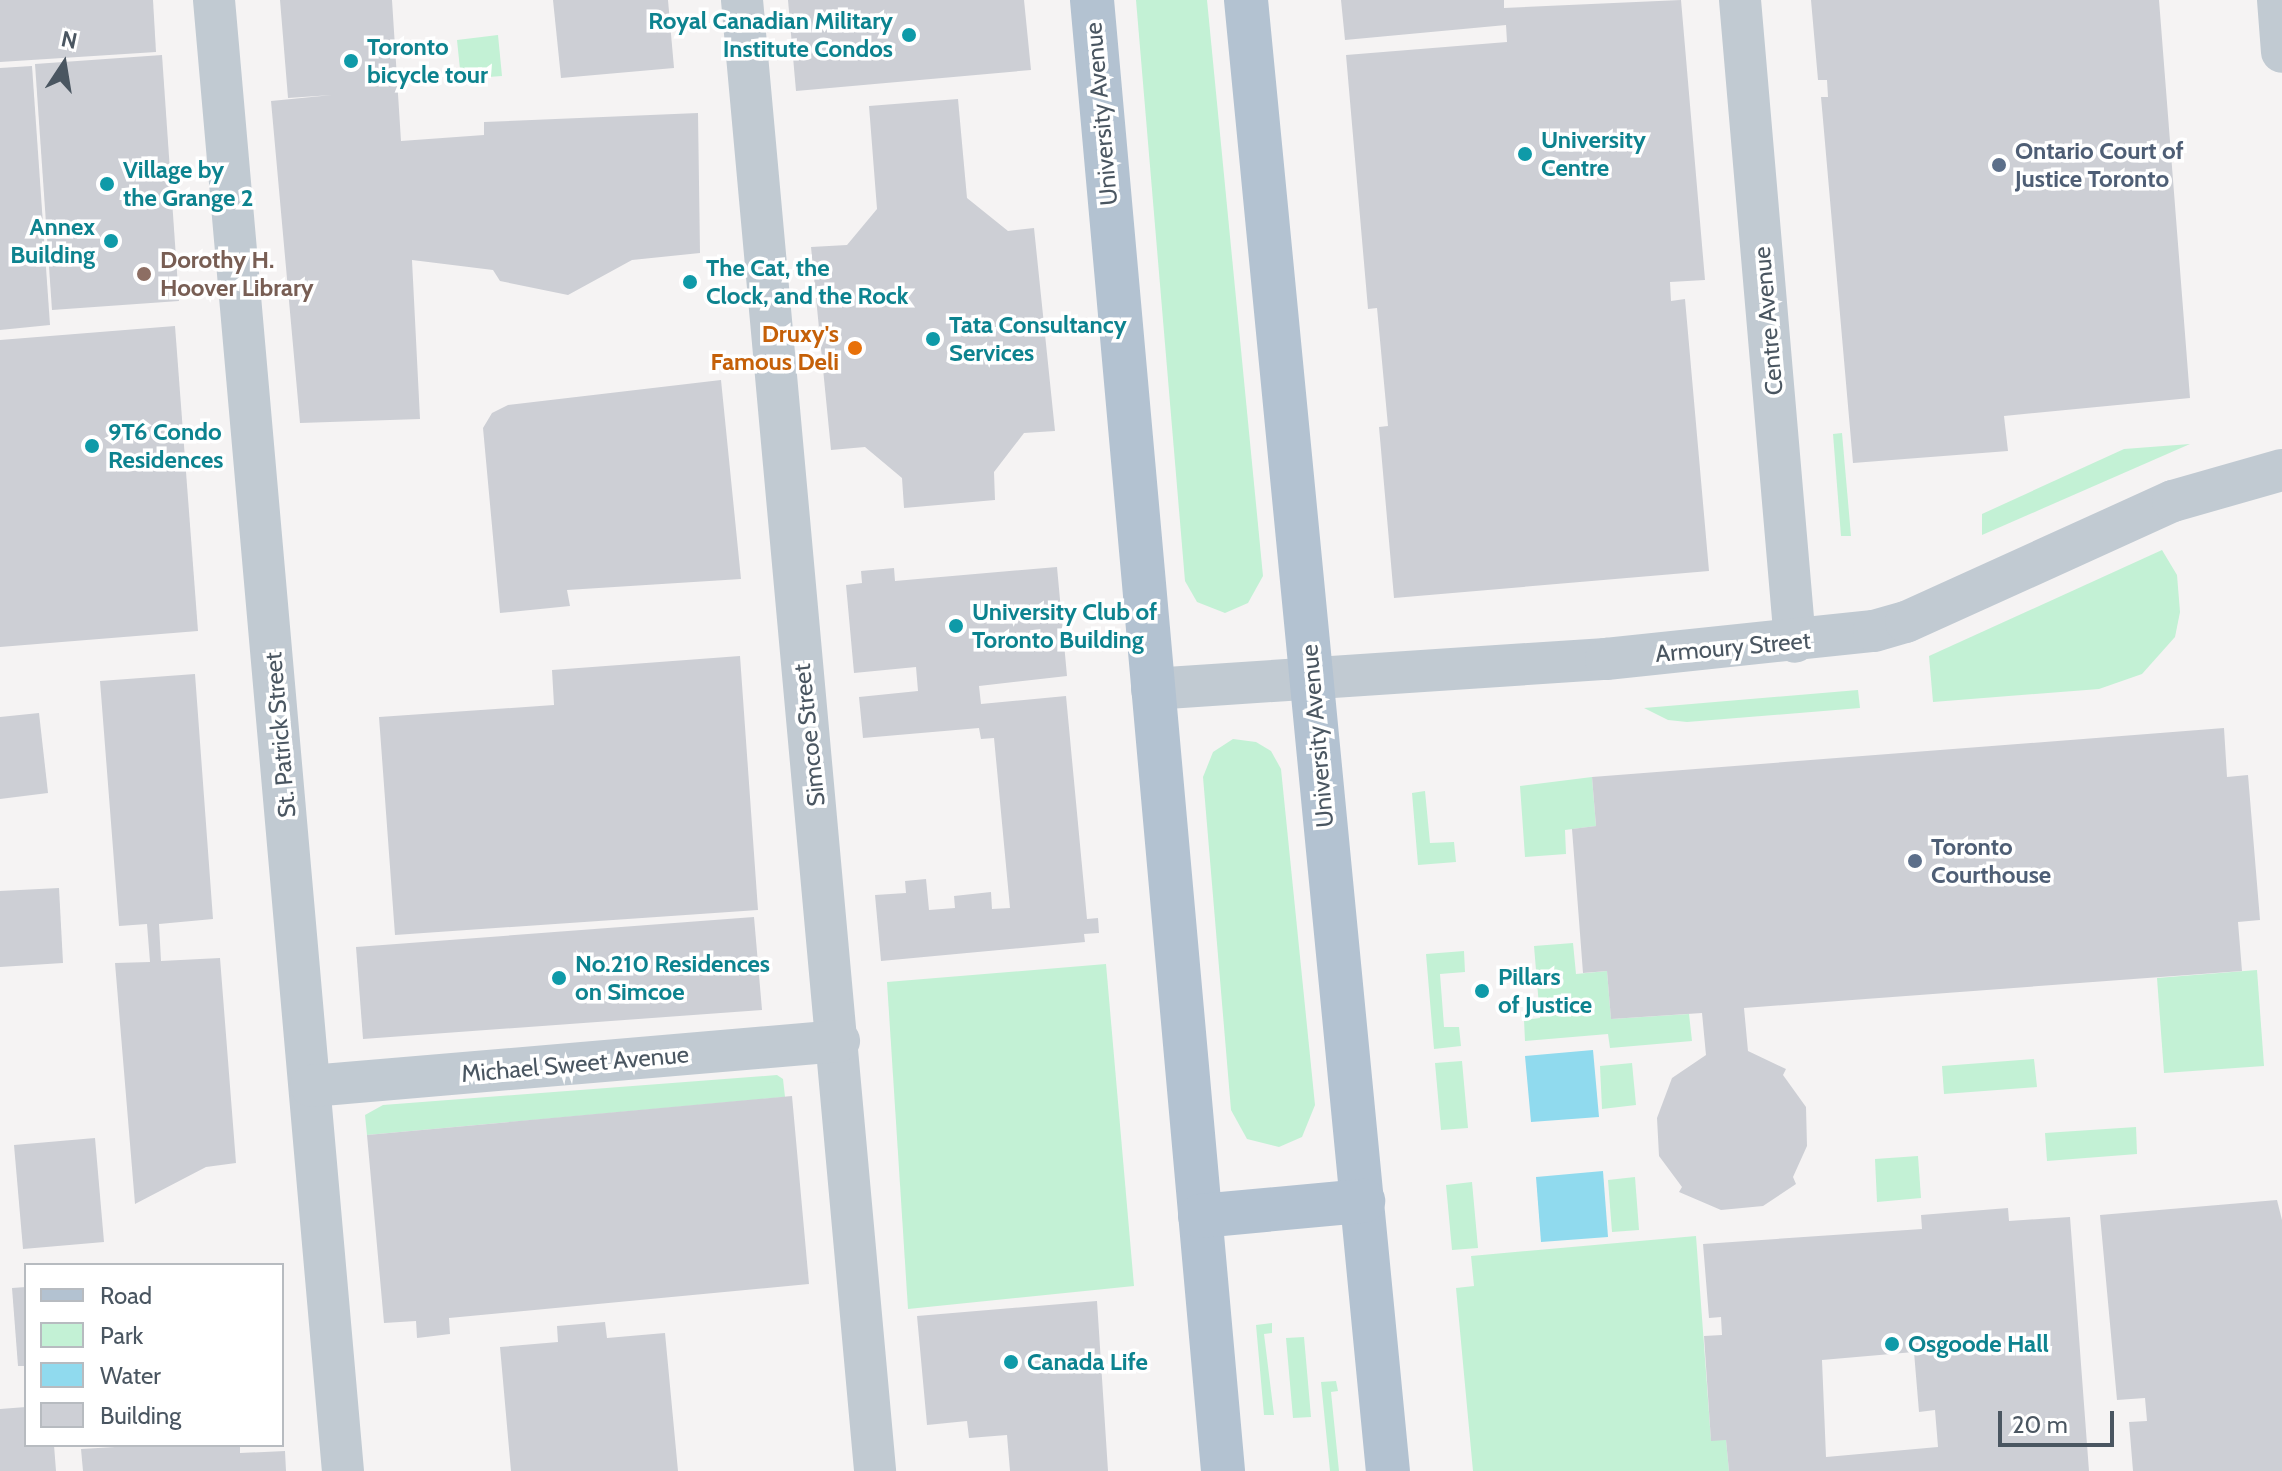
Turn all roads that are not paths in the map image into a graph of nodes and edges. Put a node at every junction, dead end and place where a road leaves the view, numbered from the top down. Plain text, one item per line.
1 (214, 0) edge
2 (742, 0) edge
3 (1092, 0) edge
4 (1246, 0) edge
5 (1740, 0) edge
6 (2278, 0) edge
7 (2282, 52) edge
8 (2282, 470) edge
9 (1795, 642) junction
10 (1310, 677) junction
11 (1152, 689) junction
12 (839, 1041) junction
13 (311, 1086) junction
14 (1363, 1201) junction
15 (1200, 1216) junction
16 (343, 1471) edge
17 (875, 1471) edge
18 (1223, 1471) edge
19 (1388, 1471) edge

1 - 13 street, St. Patrick Street
2 - 12 street, Simcoe Street
3 - 11 main road, University Avenue
4 - 10 main road, University Avenue
5 - 9 street, Centre Avenue
6 - 7 street
8 - 9 street, Armoury Street
9 - 10 street, Armoury Street
10 - 11 street, Armoury Street
10 - 14 main road, University Avenue
11 - 15 main road, University Avenue
12 - 13 street, Michael Sweet Avenue
12 - 17 street, Simcoe Street
13 - 16 street, St. Patrick Street
14 - 15 main road
14 - 19 main road, University Avenue
15 - 18 main road, University Avenue

